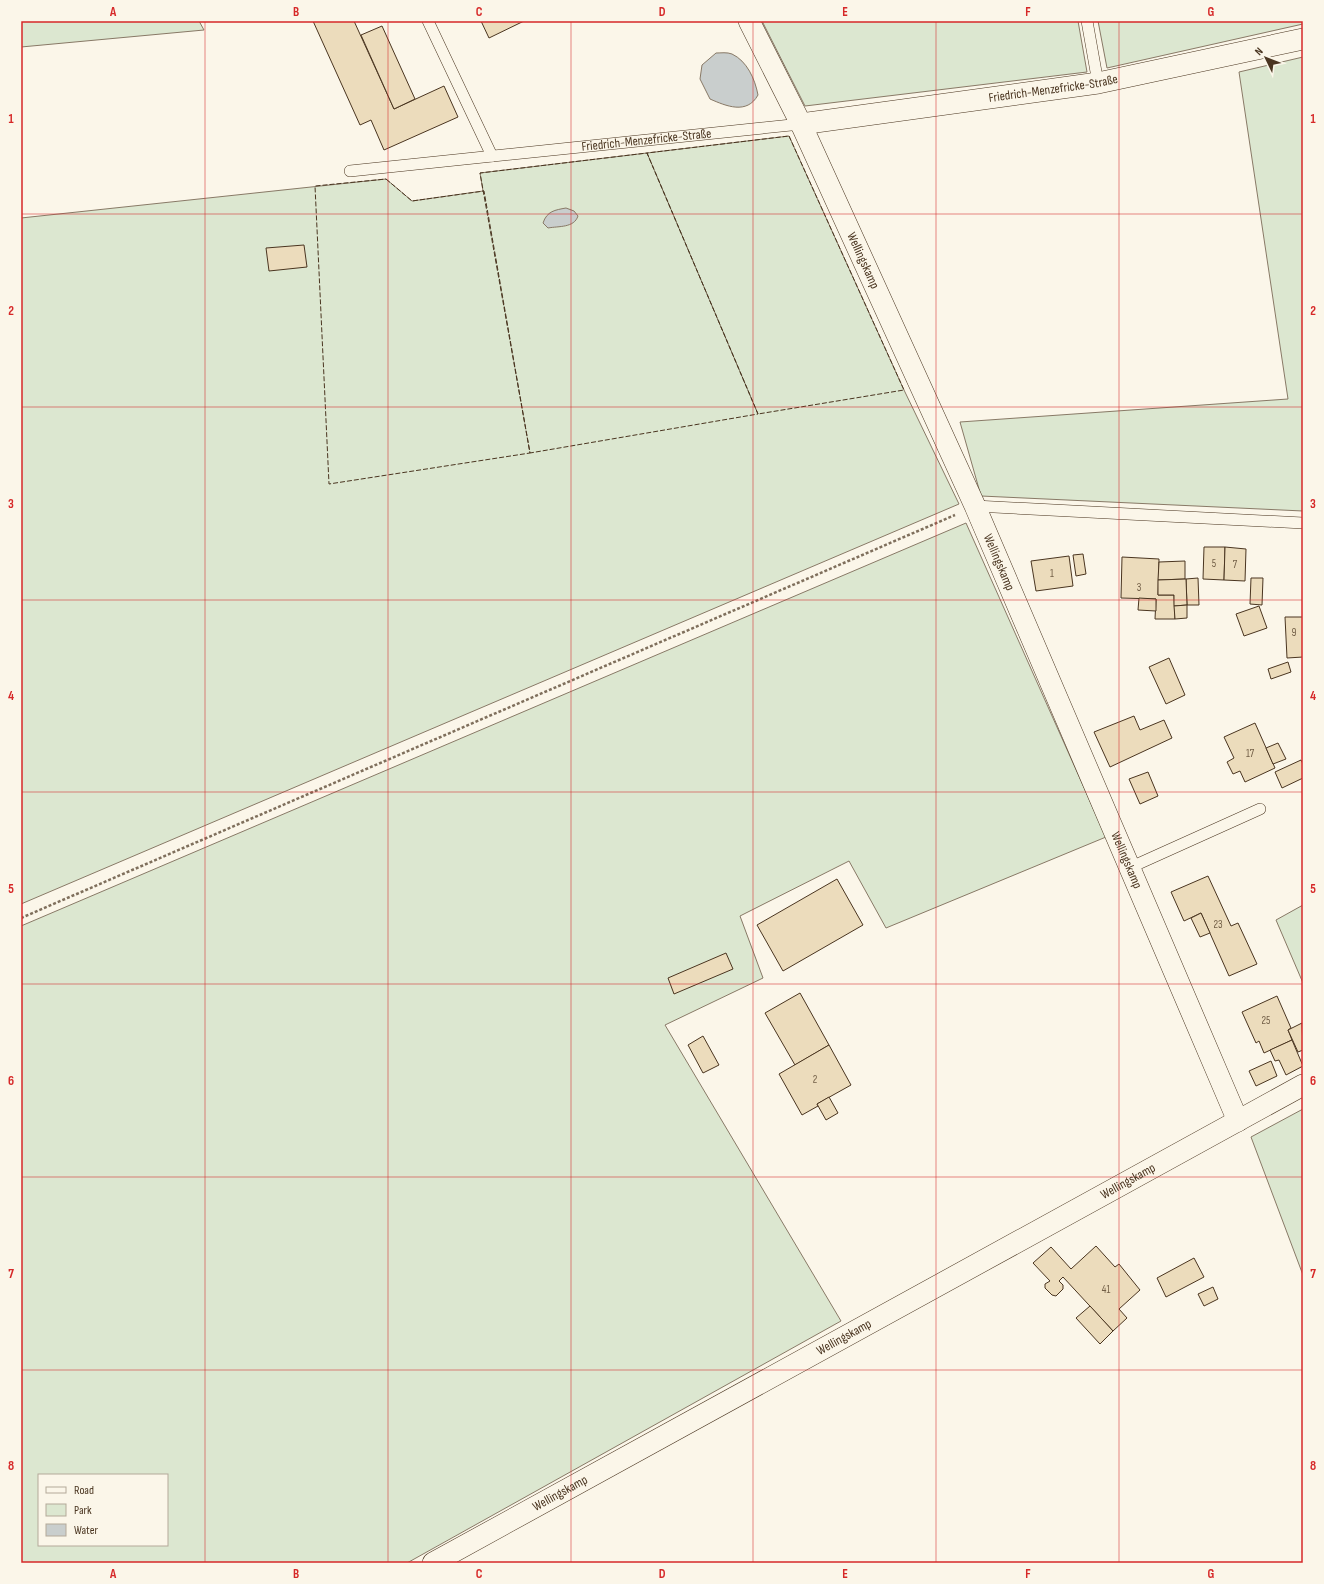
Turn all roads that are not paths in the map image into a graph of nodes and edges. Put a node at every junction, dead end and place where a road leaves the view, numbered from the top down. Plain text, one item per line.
1 (428, 21) edge
2 (748, 21) edge
3 (1087, 21) edge
4 (1303, 39) edge
5 (1098, 83) junction
6 (801, 124) junction
7 (492, 156) junction
8 (350, 171) dead end
9 (975, 506) junction
10 (1303, 523) edge
11 (1260, 809) dead end
12 (1129, 868) junction
13 (1303, 1085) edge
14 (1238, 1121) junction
15 (433, 1563) edge

1 - 7 lane
2 - 6 street
3 - 5 lane
4 - 5 street, Friedrich-Menzefricke-Straße
5 - 6 street, Friedrich-Menzefricke-Straße
6 - 7 lane, Friedrich-Menzefricke-Straße
6 - 9 street, Wellingskamp
7 - 8 lane, Friedrich-Menzefricke-Straße
9 - 10 lane
9 - 12 street, Wellingskamp
11 - 12 lane
12 - 14 street, Wellingskamp
13 - 14 street
14 - 15 street, Wellingskamp

